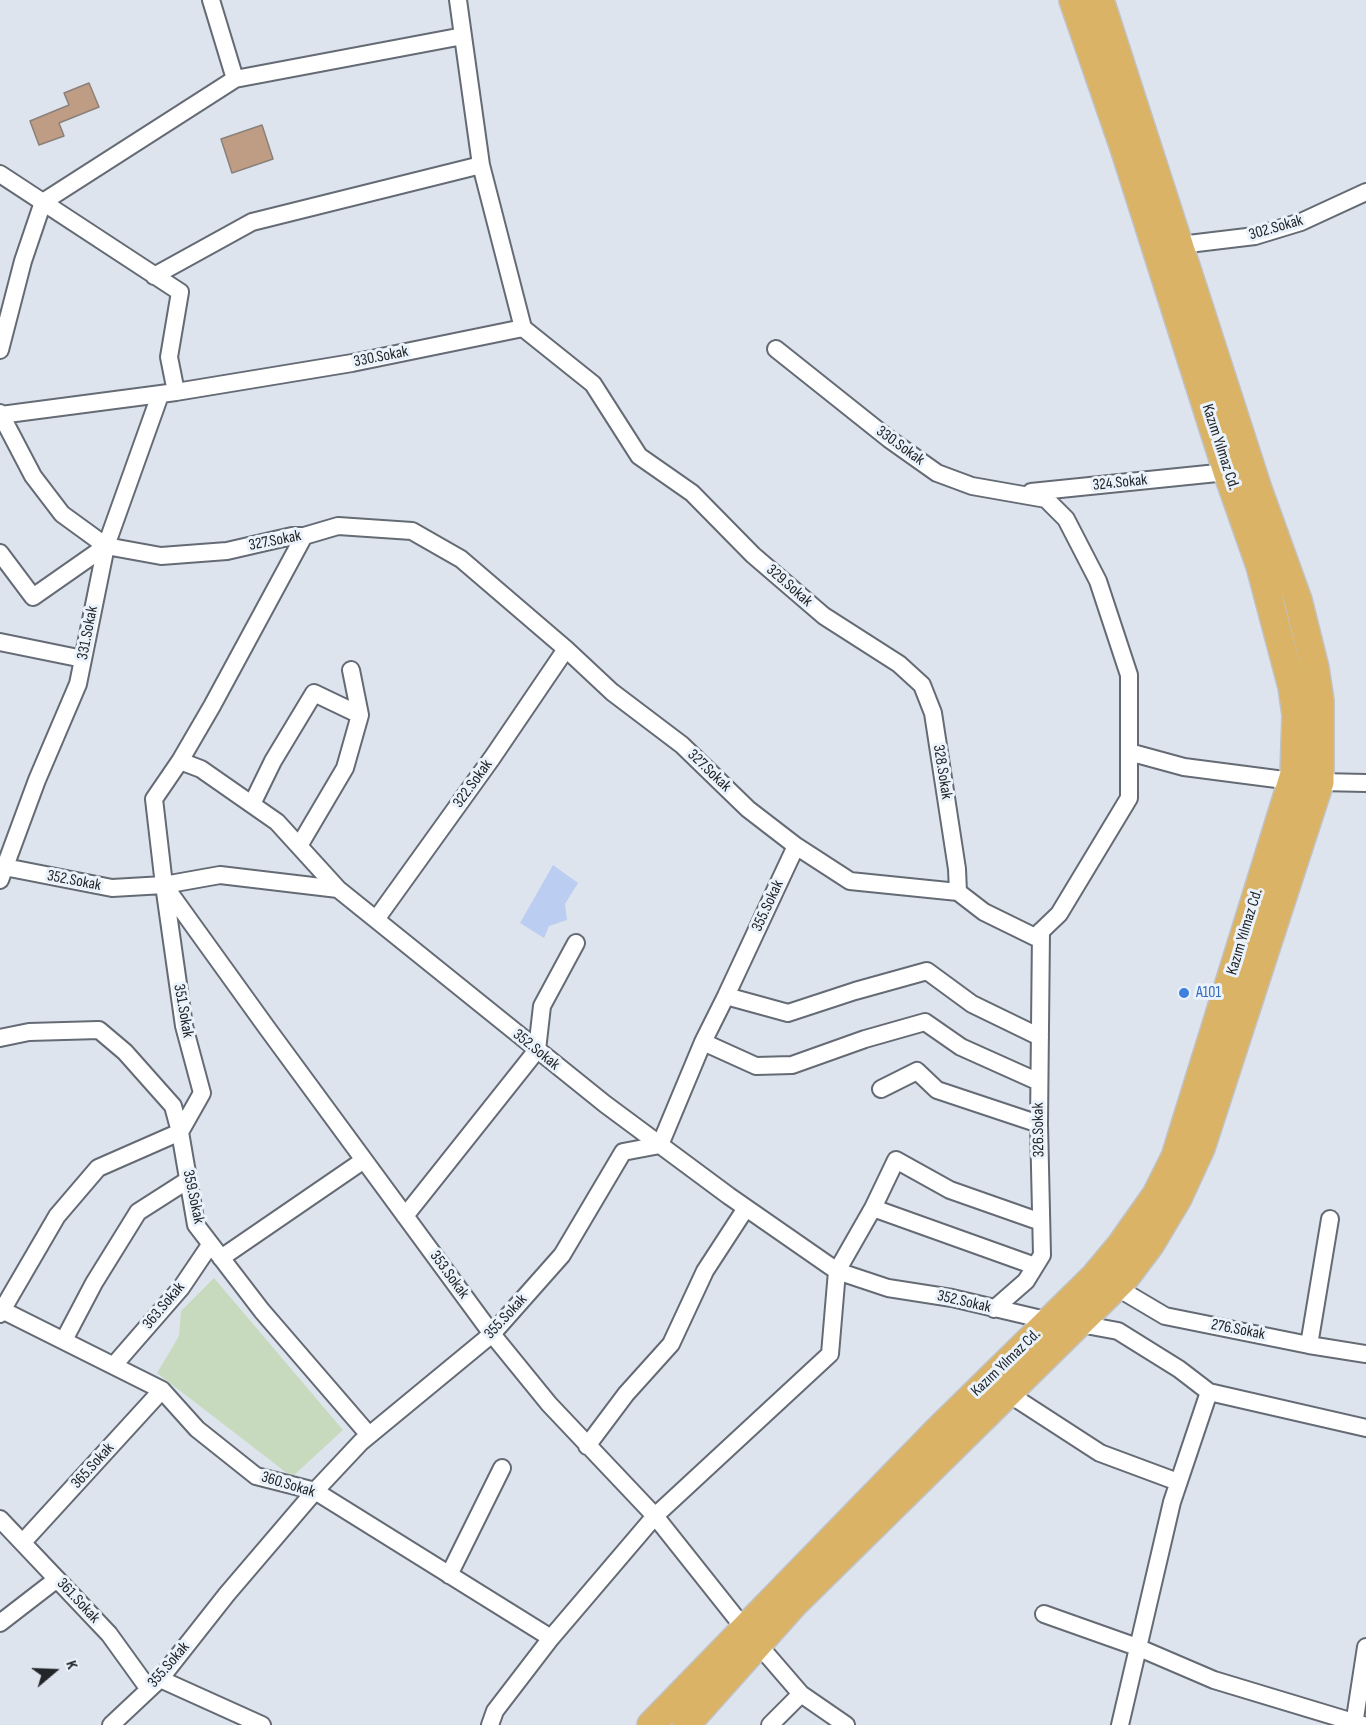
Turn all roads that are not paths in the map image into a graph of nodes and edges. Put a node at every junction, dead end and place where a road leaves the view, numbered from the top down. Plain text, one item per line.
1 (211, 0) edge
2 (458, 0) edge
3 (1100, 0) edge
4 (1072, 1) edge
5 (463, 36) junction
6 (235, 79) junction
7 (481, 165) junction
8 (0, 174) edge
9 (1366, 192) edge
10 (43, 202) junction
11 (1180, 245) junction
12 (154, 276) junction
13 (523, 328) junction
14 (776, 349) dead end
15 (0, 350) edge
16 (168, 394) junction
17 (0, 414) edge
18 (1227, 471) junction
19 (1012, 494) junction
20 (304, 536) junction
21 (106, 546) junction
22 (0, 553) edge
23 (0, 642) edge
24 (567, 649) junction
25 (83, 659) junction
26 (899, 664) joint
27 (351, 669) dead end
28 (360, 715) junction
29 (1129, 752) junction
30 (180, 761) junction
31 (1292, 781) junction
32 (1320, 782) junction
33 (1366, 783) edge
34 (252, 804) junction
35 (299, 846) junction
36 (796, 846) junction
37 (2, 872) edge
38 (164, 885) junction
39 (338, 889) junction
40 (958, 892) junction
41 (376, 918) junction
42 (1041, 931) junction
43 (576, 943) dead end
44 (726, 996) junction
45 (1040, 1037) junction
46 (0, 1038) edge
47 (703, 1042) junction
48 (537, 1050) junction
49 (1039, 1082) junction
50 (881, 1089) dead end
51 (1039, 1124) junction
52 (180, 1132) junction
53 (660, 1145) junction
54 (364, 1160) junction
55 (188, 1180) junction
56 (746, 1208) junction
57 (873, 1208) junction
58 (405, 1216) junction
59 (1330, 1219) dead end
60 (1041, 1222) junction
61 (210, 1245) junction
62 (221, 1258) junction
63 (1035, 1266) junction
64 (837, 1271) junction
65 (1116, 1287) junction
66 (994, 1309) junction
67 (1, 1311) edge
68 (1050, 1320) junction
69 (1080, 1324) junction
70 (492, 1334) junction
71 (64, 1340) junction
72 (1309, 1345) junction
73 (1366, 1354) edge
74 (114, 1365) junction
75 (162, 1390) junction
76 (1209, 1392) junction
77 (1009, 1394) junction
78 (1366, 1428) edge
79 (369, 1435) junction
80 (587, 1446) junction
81 (502, 1468) dead end
82 (1178, 1482) junction
83 (315, 1491) junction
84 (655, 1516) junction
85 (0, 1520) edge
86 (23, 1542) junction
87 (449, 1575) junction
88 (57, 1579) junction
89 (1044, 1614) dead end
90 (0, 1623) edge
91 (751, 1637) junction
92 (551, 1638) junction
93 (1137, 1647) junction
94 (1366, 1647) edge
95 (154, 1684) junction
96 (801, 1694) junction
97 (1357, 1724) edge
98 (111, 1725) edge
99 (262, 1725) edge
100 (490, 1725) edge
101 (651, 1725) edge
102 (686, 1725) edge
103 (770, 1725) edge
104 (846, 1725) edge
105 (1120, 1725) edge

1 - 6 street
2 - 5 street
3 - 11 highway, Kazım Yılmaz Cd.
4 - 18 highway, Kazım Yılmaz Cd.
5 - 6 street
5 - 7 street
6 - 10 street
7 - 12 street
7 - 13 street
8 - 10 street
9 - 11 street, 302.Sokak
10 - 12 street
10 - 15 street
11 - 32 highway, Kazım Yılmaz Cd.
12 - 16 street
13 - 16 street, 330.Sokak
13 - 26 street, 329.Sokak
14 - 19 street, 330.Sokak
16 - 17 street, 330.Sokak
16 - 21 street, 331.Sokak
17 - 21 street, 327.Sokak
18 - 19 street, 324.Sokak
18 - 31 highway, Kazım Yılmaz Cd.
19 - 29 street, 330.Sokak
20 - 21 street, 327.Sokak
20 - 24 street, 327.Sokak
20 - 30 street, 351.Sokak
21 - 22 street
21 - 25 street, 331.Sokak
23 - 25 street
24 - 36 street, 327.Sokak
24 - 41 street, 322.Sokak
25 - 37 street, 331.Sokak
26 - 40 street, 328.Sokak
27 - 28 street
28 - 34 street
28 - 35 street
29 - 31 street
29 - 42 street
30 - 34 street
30 - 38 street, 351.Sokak
31 - 68 highway, Kazım Yılmaz Cd.
32 - 33 street
32 - 65 highway, Kazım Yılmaz Cd.
34 - 35 street
35 - 39 street
36 - 40 street, 327.Sokak
36 - 44 street, 355.Sokak
37 - 38 street, 352.Sokak
38 - 39 street, 352.Sokak
38 - 52 street, 351.Sokak
38 - 54 street, 353.Sokak
39 - 41 street, 352.Sokak
40 - 42 street
41 - 48 street, 352.Sokak
42 - 45 street, 326.Sokak
43 - 48 street
44 - 45 street
44 - 47 street, 355.Sokak
45 - 49 street, 326.Sokak
46 - 52 street, 359.Sokak
47 - 49 street
47 - 53 street, 355.Sokak
48 - 53 street, 352.Sokak
48 - 58 street
49 - 51 street, 326.Sokak
50 - 51 street
51 - 60 street, 326.Sokak
52 - 55 street, 359.Sokak
52 - 67 street
53 - 56 street, 352.Sokak
53 - 70 street, 355.Sokak
54 - 58 street, 353.Sokak
54 - 62 street
55 - 61 street, 359.Sokak
55 - 71 street
56 - 64 street, 352.Sokak
56 - 80 street
57 - 60 street
57 - 63 street
57 - 64 street
58 - 70 street, 353.Sokak
59 - 72 street
60 - 63 street, 326.Sokak
61 - 62 street, 359.Sokak
61 - 74 street, 363.Sokak
62 - 79 street, 359.Sokak
63 - 66 street, 326.Sokak
64 - 66 street, 352.Sokak
64 - 84 street
65 - 69 highway, Kazım Yılmaz Cd.
65 - 72 street, 276.Sokak
66 - 68 street, 352.Sokak
67 - 71 street, 360.Sokak
68 - 91 highway, Kazım Yılmaz Cd.
69 - 76 street
69 - 77 highway, Kazım Yılmaz Cd.
70 - 79 street, 355.Sokak
70 - 80 street, 353.Sokak
71 - 74 street, 360.Sokak
72 - 73 street, 276.Sokak
74 - 75 street, 360.Sokak
75 - 83 street, 360.Sokak
75 - 86 street, 365.Sokak
76 - 78 street
76 - 82 street
77 - 82 street
77 - 91 highway, Kazım Yılmaz Cd.
79 - 83 street, 355.Sokak
80 - 84 street, 353.Sokak
81 - 87 street
82 - 93 street
83 - 87 street, 360.Sokak
83 - 95 street, 355.Sokak
84 - 91 street, 353.Sokak
84 - 92 street
85 - 86 street, 361.Sokak
86 - 88 street, 361.Sokak
87 - 92 street, 360.Sokak
88 - 90 street
88 - 95 street, 361.Sokak
89 - 93 street
91 - 96 street, 353.Sokak
91 - 101 highway, Kazım Yılmaz Cd.
91 - 102 highway, Kazım Yılmaz Cd.
92 - 100 street
93 - 97 street
93 - 105 street
94 - 97 street
95 - 98 street, 355.Sokak
95 - 99 street, 361.Sokak
96 - 103 street
96 - 104 street, 353.Sokak

